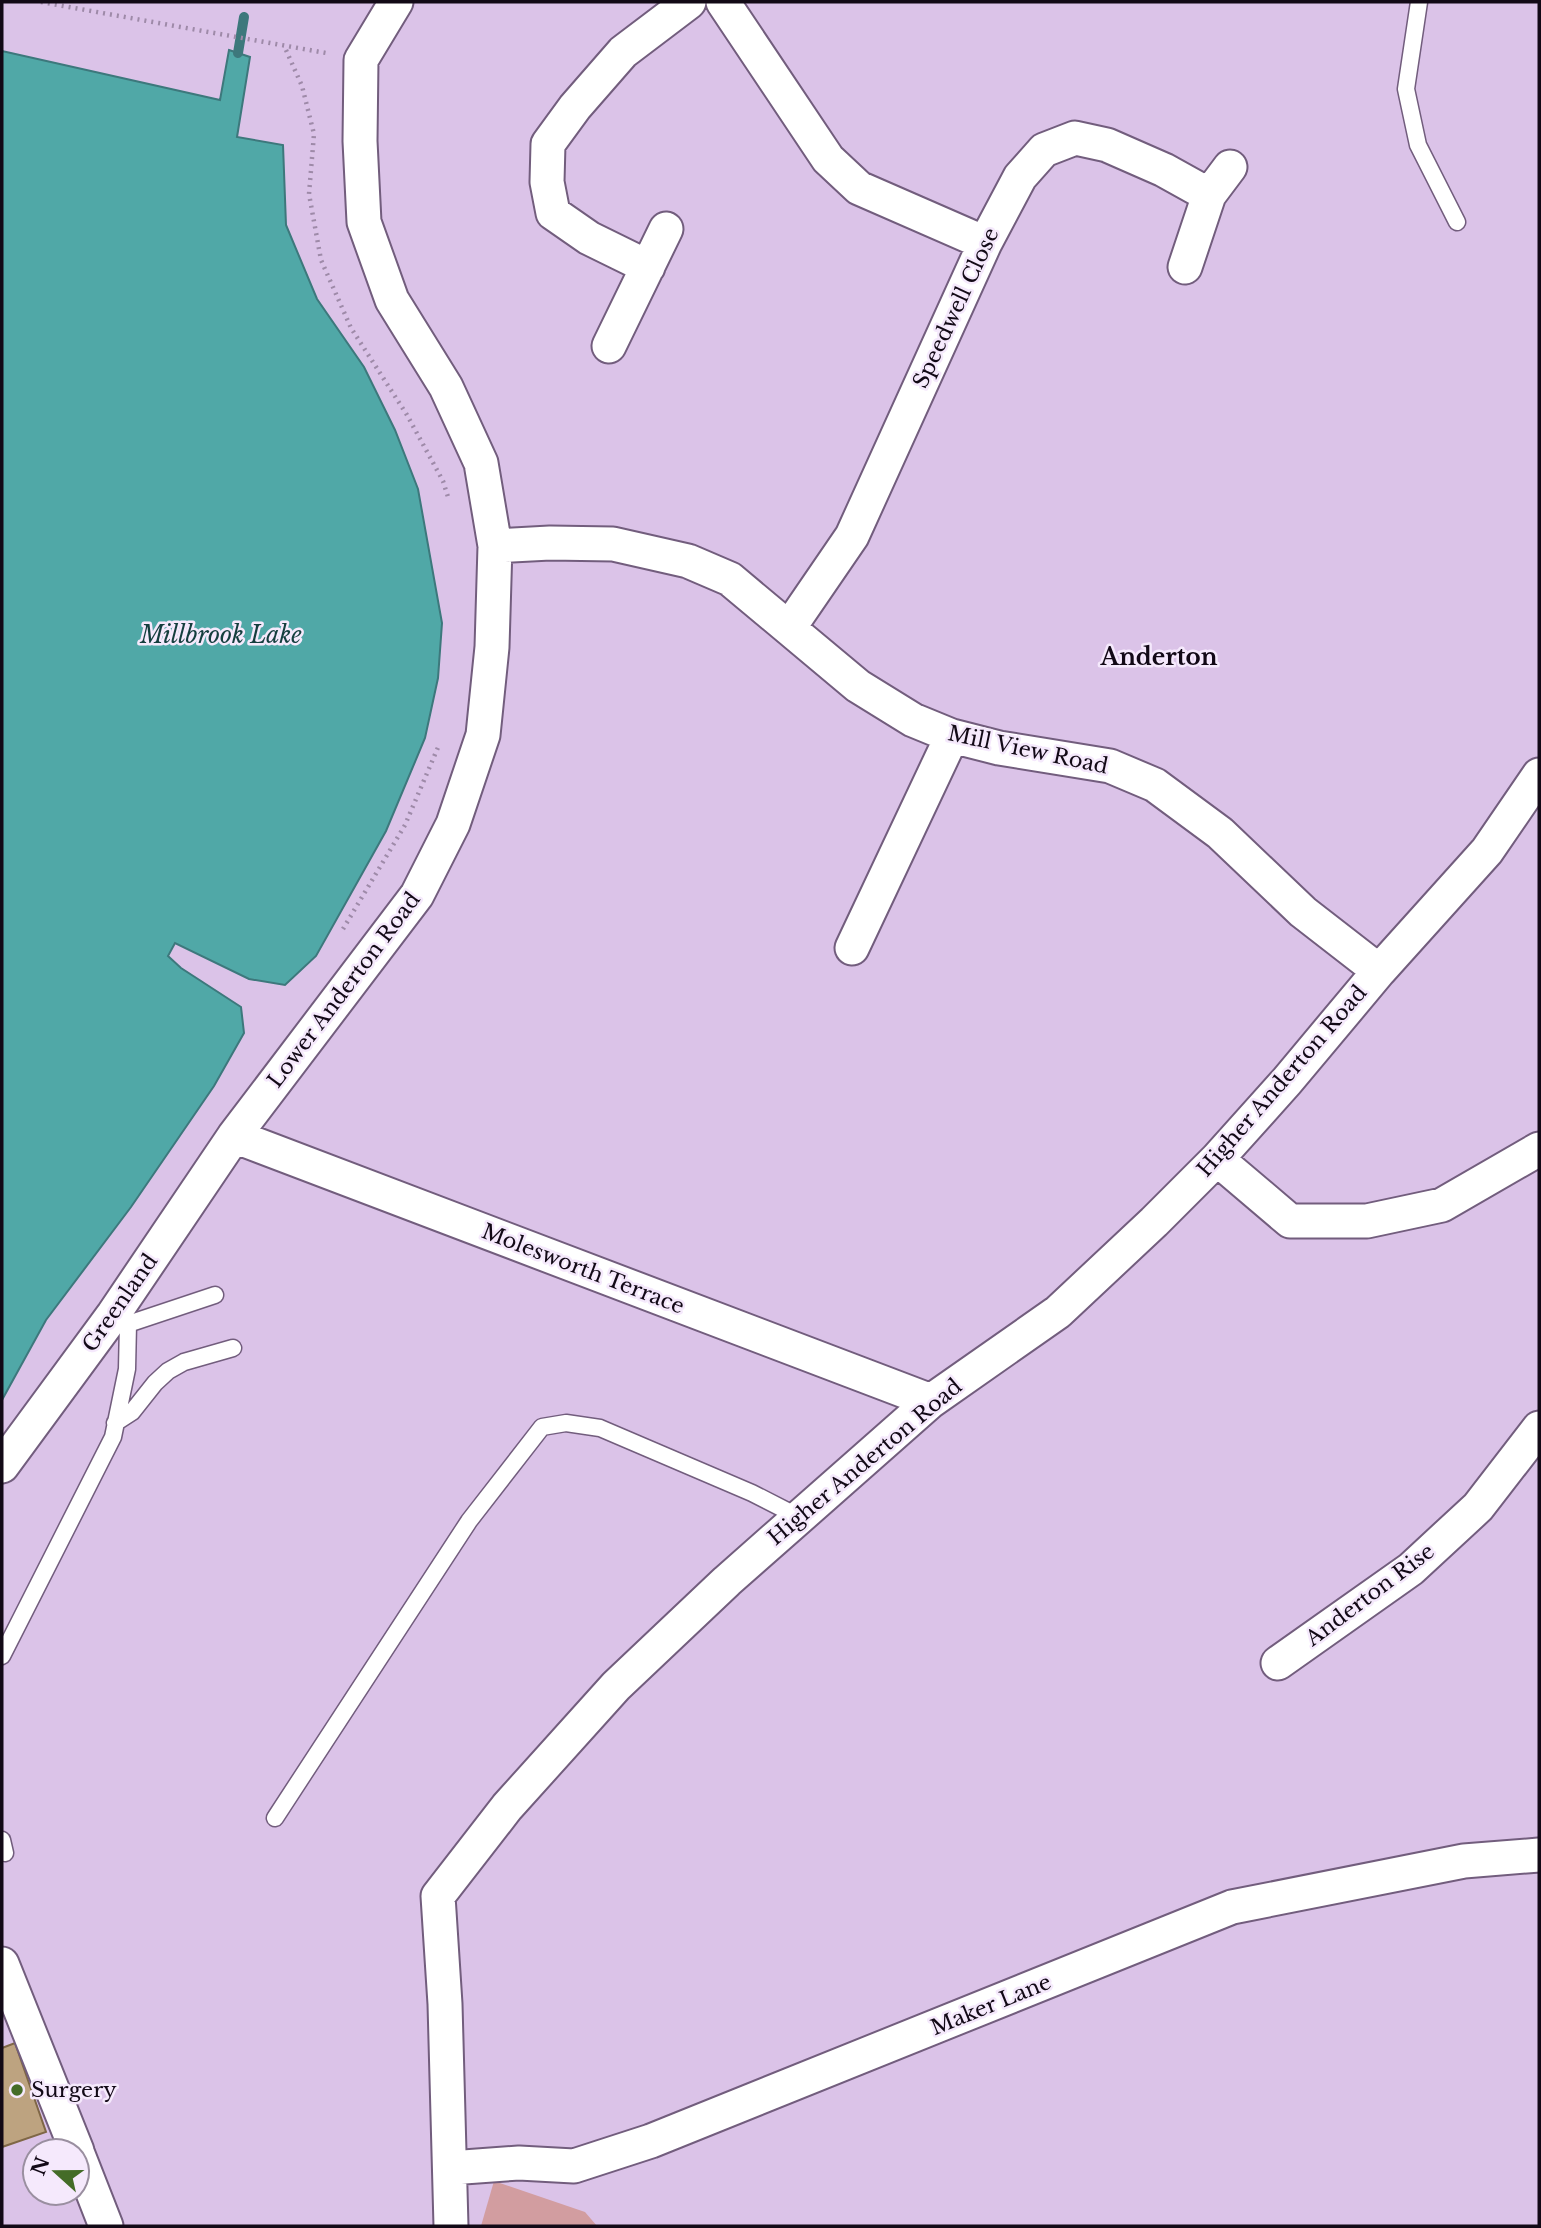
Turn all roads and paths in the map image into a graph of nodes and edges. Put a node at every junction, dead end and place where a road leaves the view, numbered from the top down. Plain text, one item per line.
1 (41, 2) edge
2 (396, 2) edge
3 (689, 2) edge
4 (723, 2) edge
5 (1419, 2) edge
6 (286, 50) dead end
7 (361, 60) junction
8 (1230, 167) dead end
9 (1209, 195) junction
10 (1457, 222) dead end
11 (666, 229) dead end
12 (985, 243) junction
13 (648, 267) junction
14 (1185, 267) dead end
15 (609, 346) dead end
16 (451, 506) dead end
17 (495, 547) junction
18 (789, 628) junction
19 (443, 735) dead end
20 (952, 736) junction
21 (1539, 775) edge
22 (337, 940) dead end
23 (852, 948) dead end
24 (1379, 971) junction
25 (234, 1136) junction
26 (1539, 1149) edge
27 (1217, 1159) junction
28 (215, 1295) dead end
29 (120, 1320) junction
30 (233, 1348) dead end
31 (931, 1401) junction
32 (115, 1423) junction
33 (1539, 1427) edge
34 (2, 1466) edge
35 (799, 1517) junction
36 (2, 1656) edge
37 (1278, 1663) dead end
38 (275, 1818) dead end
39 (1539, 1854) edge
40 (2, 1964) edge
41 (71, 2137) edge
42 (450, 2168) junction
43 (91, 2187) edge
44 (106, 2226) edge
45 (451, 2226) edge

1 - 7 path
2 - 7 street
3 - 13 street
4 - 12 street
5 - 10 lane
6 - 16 path
7 - 17 street, Lower Anderton Road
8 - 9 street
9 - 12 street, Speedwell Close
9 - 14 street
11 - 13 street
12 - 18 street, Speedwell Close
13 - 15 street
17 - 18 street, Mill View Road
17 - 25 street, Lower Anderton Road
18 - 20 street, Mill View Road
19 - 22 path
20 - 23 street
20 - 24 street, Mill View Road
21 - 24 street, Higher Anderton Road
24 - 27 street, Higher Anderton Road
25 - 29 street, Greenland
25 - 31 street, Molesworth Terrace
26 - 27 street
27 - 31 street, Higher Anderton Road
28 - 29 lane
29 - 32 lane
29 - 34 street, Greenland
30 - 32 lane
31 - 35 street, Higher Anderton Road
32 - 36 lane
33 - 37 street, Anderton Rise
35 - 38 lane
35 - 42 street, Higher Anderton Road
39 - 42 street, Maker Lane
40 - 41 street
42 - 45 street, Higher Anderton Road
43 - 44 street

